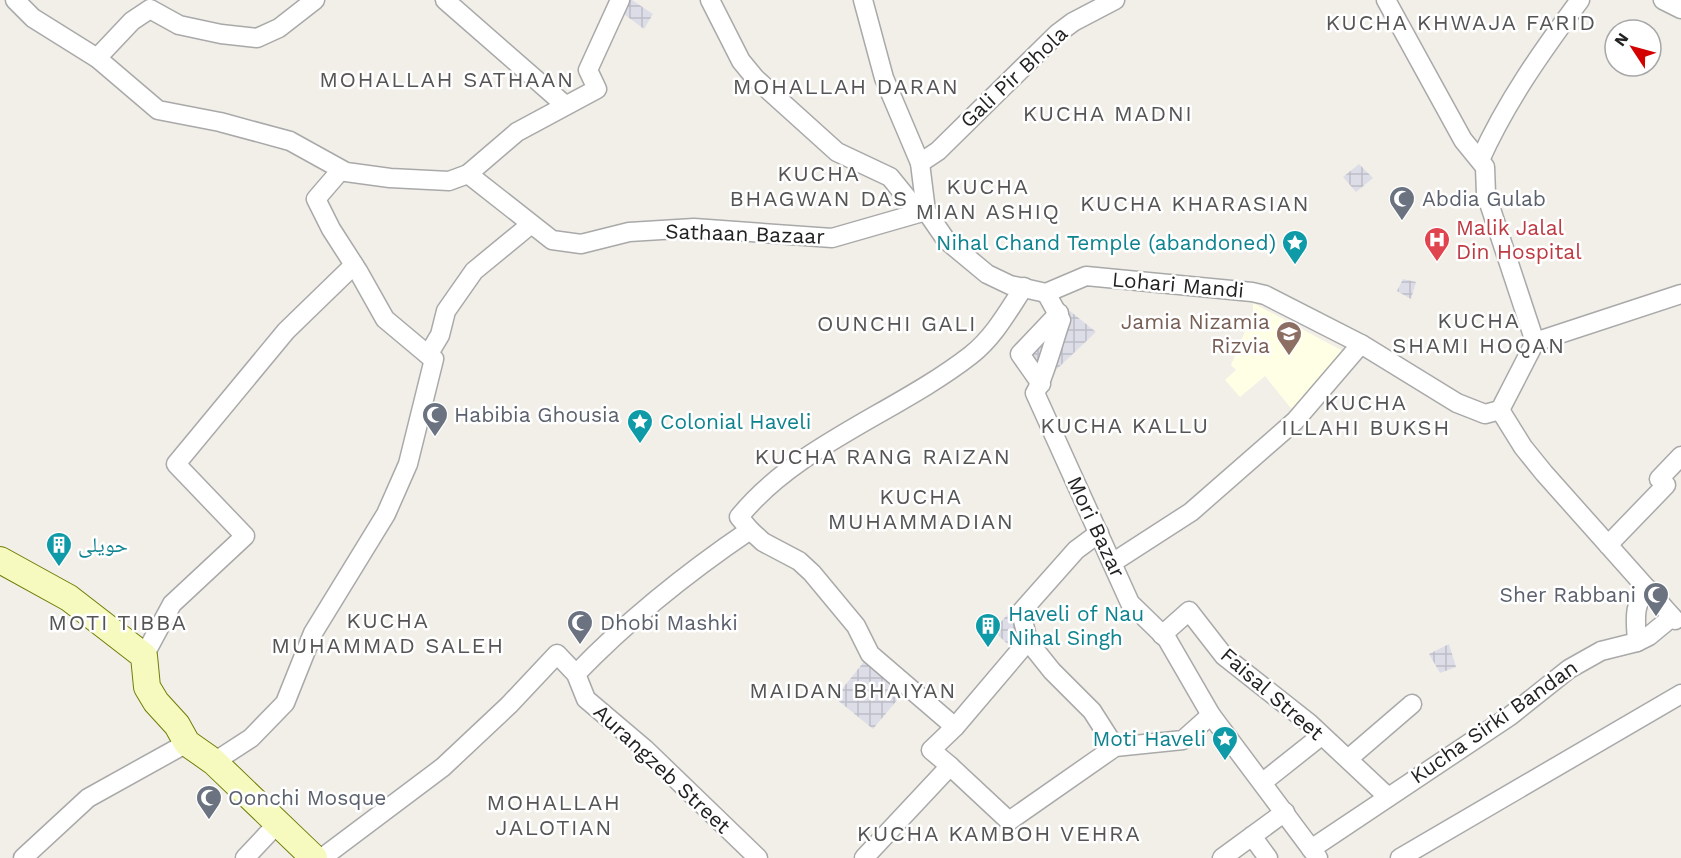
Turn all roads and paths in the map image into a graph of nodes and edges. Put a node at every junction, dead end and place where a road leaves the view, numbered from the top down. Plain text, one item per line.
1 (15, 0) edge
2 (315, 0) edge
3 (445, 0) edge
4 (620, 0) edge
5 (710, 0) edge
6 (863, 0) edge
7 (1115, 0) edge
8 (1386, 0) edge
9 (1580, 0) edge
10 (1663, 0) edge
11 (1681, 9) edge
12 (97, 58) junction
13 (565, 105) junction
14 (1480, 160) junction
15 (920, 163) junction
16 (341, 170) junction
17 (468, 174) junction
18 (926, 211) junction
19 (530, 225) junction
20 (354, 264) junction
21 (1024, 287) junction
22 (1046, 293) junction
23 (1681, 294) edge
24 (1059, 313) junction
25 (1535, 342) junction
26 (1361, 344) junction
27 (428, 355) junction
28 (1041, 384) junction
29 (1500, 410) junction
30 (1681, 456) edge
31 (750, 530) junction
32 (1099, 533) junction
33 (1608, 545) junction
34 (0, 560) edge
35 (1112, 563) junction
36 (1647, 590) junction
37 (1162, 635) junction
38 (1028, 641) junction
39 (1638, 642) junction
40 (144, 656) junction
41 (576, 674) junction
42 (1681, 694) edge
43 (1412, 704) dead end
44 (1211, 715) junction
45 (955, 727) junction
46 (1321, 736) junction
47 (187, 743) junction
48 (1115, 747) junction
49 (1348, 759) junction
50 (214, 762) junction
51 (950, 766) junction
52 (1263, 782) junction
53 (1388, 797) junction
54 (1285, 812) junction
55 (277, 824) junction
56 (1252, 836) junction
57 (1314, 853) edge
58 (23, 858) edge
59 (245, 858) edge
60 (314, 858) edge
61 (322, 858) edge
62 (758, 858) edge
63 (864, 858) edge
64 (1222, 858) edge
65 (1268, 858) edge
66 (1400, 858) edge

1 - 12 street
2 - 12 street
3 - 13 street
4 - 13 street
5 - 18 street
6 - 15 street
7 - 15 street, Gali Pir Bhola
8 - 14 street
9 - 14 street
10 - 11 street
12 - 16 street
13 - 17 street
14 - 25 street
15 - 18 street
16 - 17 street
16 - 20 street
17 - 19 street, Sathaan Bazaar
18 - 19 street, Sathaan Bazaar
18 - 21 street
19 - 27 street
20 - 27 street
20 - 40 street
21 - 22 street
21 - 31 street
22 - 24 street
22 - 26 street, Lohari Mandi
23 - 25 street
24 - 28 street, Mori Bazar
24 - 28 street
25 - 29 street
26 - 29 street, Lohari Mandi
26 - 35 street
27 - 50 street
28 - 32 street, Mori Bazar
29 - 33 street
30 - 33 street
31 - 41 street
31 - 45 street
32 - 35 street, Mori Bazar
32 - 38 street
33 - 36 street
34 - 40 street
35 - 37 street, Mori Bazar
36 - 39 street
36 - 39 street
37 - 44 street, Mori Bazar
37 - 46 street, Faisal Street
38 - 45 street
38 - 48 street
39 - 53 street, Kucha Sirki Bandan
40 - 47 street
41 - 61 street, Aurangzeb Street
41 - 62 street, Aurangzeb Street
42 - 66 street
43 - 49 street
44 - 48 street
44 - 52 street, Mori Bazar
45 - 51 street
46 - 49 street, Faisal Street
46 - 52 street
47 - 50 street
47 - 58 street
48 - 51 street
49 - 53 street, Faisal Street
50 - 55 street
51 - 63 street
52 - 54 street, Mori Bazar
53 - 57 street, Kucha Sirki Bandan
54 - 56 street
54 - 57 street, Mori Bazar
55 - 59 street
55 - 60 street
56 - 64 street
56 - 65 street

